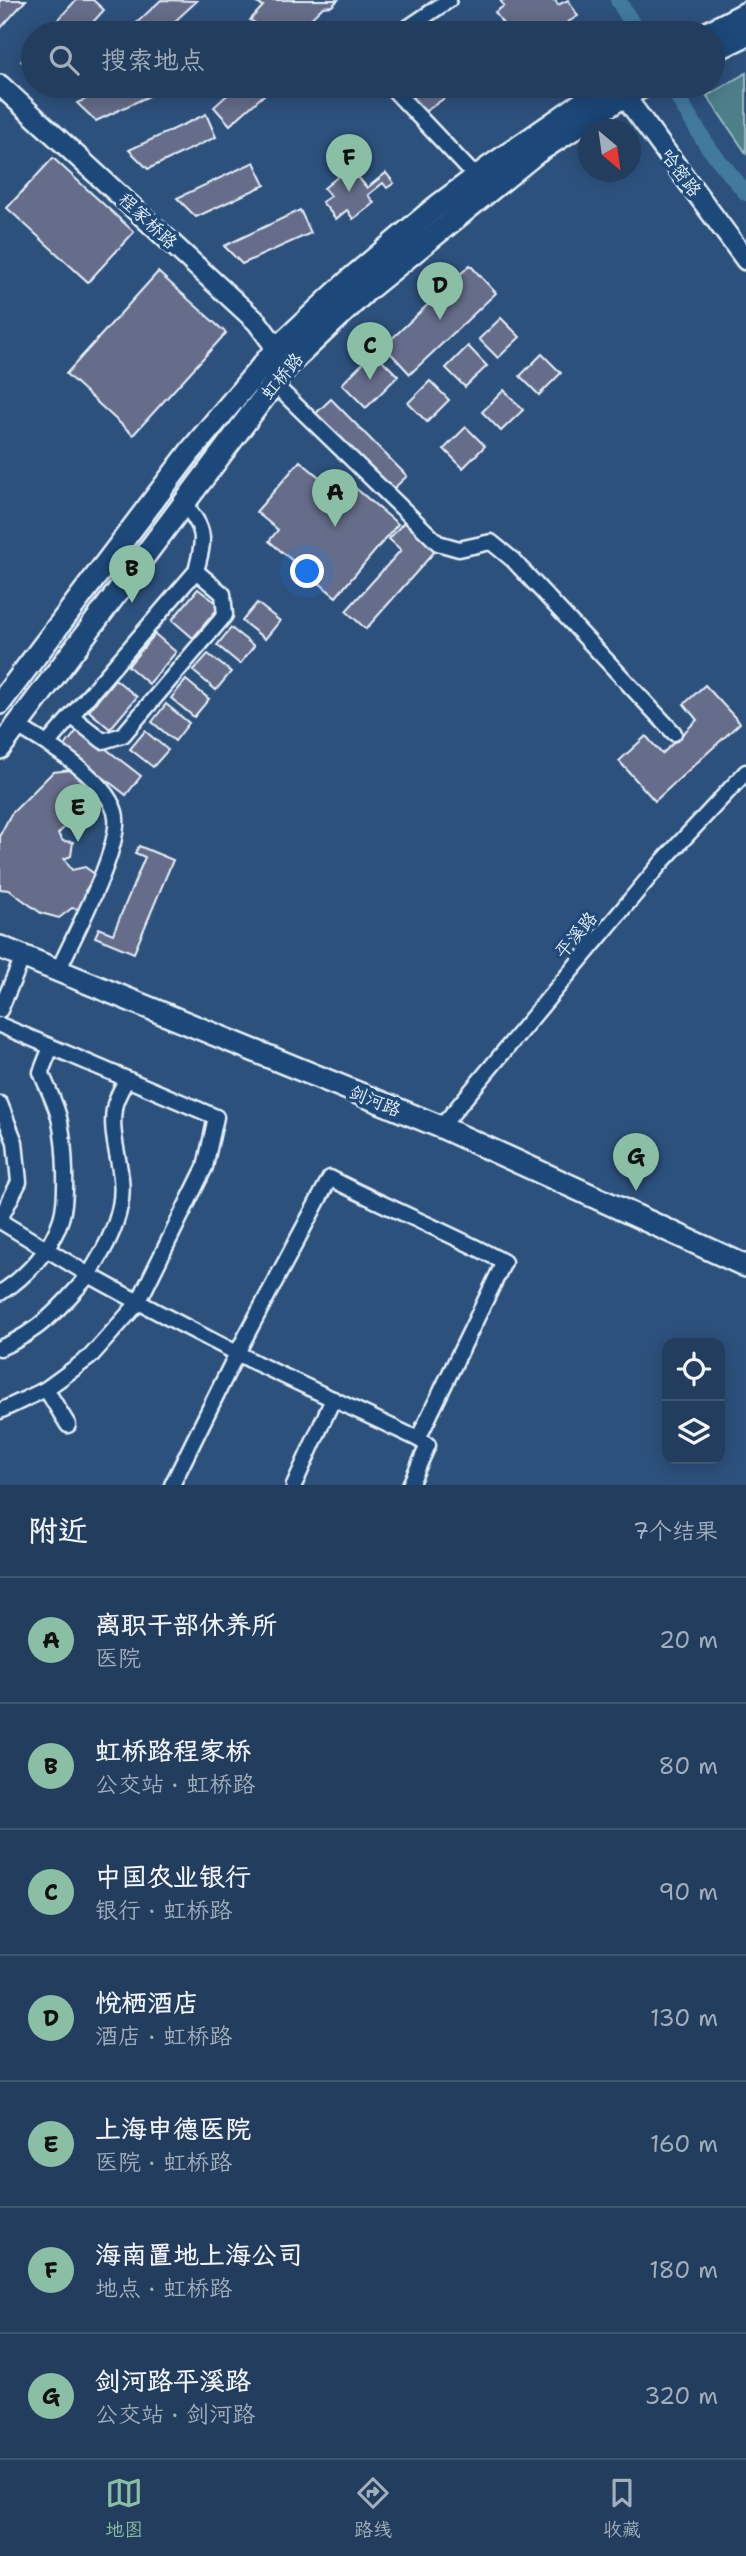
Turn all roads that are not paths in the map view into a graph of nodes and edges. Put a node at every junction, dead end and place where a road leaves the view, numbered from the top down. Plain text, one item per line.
1 (449, 0) edge
2 (746, 13) edge
3 (418, 21) edge
4 (725, 24) edge
5 (746, 35) edge
6 (725, 45) edge
7 (0, 85) edge
8 (401, 98) edge
9 (602, 98) edge
10 (605, 98) edge
11 (623, 98) edge
12 (476, 177) junction
13 (746, 260) edge
14 (283, 357) junction
15 (274, 384) junction
16 (184, 504) junction
17 (196, 571) junction
18 (0, 704) edge
19 (71, 716) junction
20 (17, 726) junction
21 (674, 733) dead end
22 (48, 743) junction
23 (0, 748) edge
24 (746, 772) edge
25 (0, 947) edge
26 (23, 957) junction
27 (58, 971) junction
28 (0, 1010) edge
29 (0, 1025) edge
30 (51, 1047) junction
31 (127, 1079) junction
32 (0, 1104) edge
33 (440, 1127) junction
34 (0, 1220) edge
35 (45, 1249) junction
36 (746, 1266) edge
37 (89, 1275) junction
38 (0, 1293) edge
39 (138, 1303) junction
40 (0, 1348) edge
41 (237, 1353) junction
42 (46, 1389) junction
43 (333, 1399) junction
44 (0, 1411) edge
45 (68, 1425) dead end
46 (418, 1439) junction
47 (172, 1485) edge
48 (294, 1485) edge
49 (410, 1485) edge

1 - 3 street
2 - 4 main road
5 - 6 main road
7 - 14 street, 程家桥路
8 - 12 street
9 - 12 main road, 虹桥路
10 - 14 main road, 虹桥路
11 - 13 street, 哈密路
12 - 14 main road, 虹桥路
14 - 15 main road, 虹桥路
14 - 18 main road, 虹桥路
15 - 16 main road, 虹桥路
15 - 21 street
16 - 17 street
16 - 20 main road, 虹桥路
17 - 19 street
17 - 19 street
19 - 22 street
20 - 22 street
20 - 23 main road, 虹桥路
22 - 27 street
24 - 33 street, 平溪路
25 - 26 main road, 剑河路
26 - 27 main road, 剑河路
26 - 28 street
27 - 33 main road, 剑河路
29 - 30 street
30 - 31 street
30 - 35 street
31 - 37 street
31 - 39 street
32 - 34 street
33 - 36 main road, 剑河路
34 - 35 street
35 - 37 street
35 - 38 street
37 - 39 street
37 - 40 street
39 - 41 street
39 - 42 street
41 - 43 street
41 - 46 street
41 - 47 street
42 - 44 street
42 - 45 street
43 - 46 street
43 - 48 street
46 - 49 street

